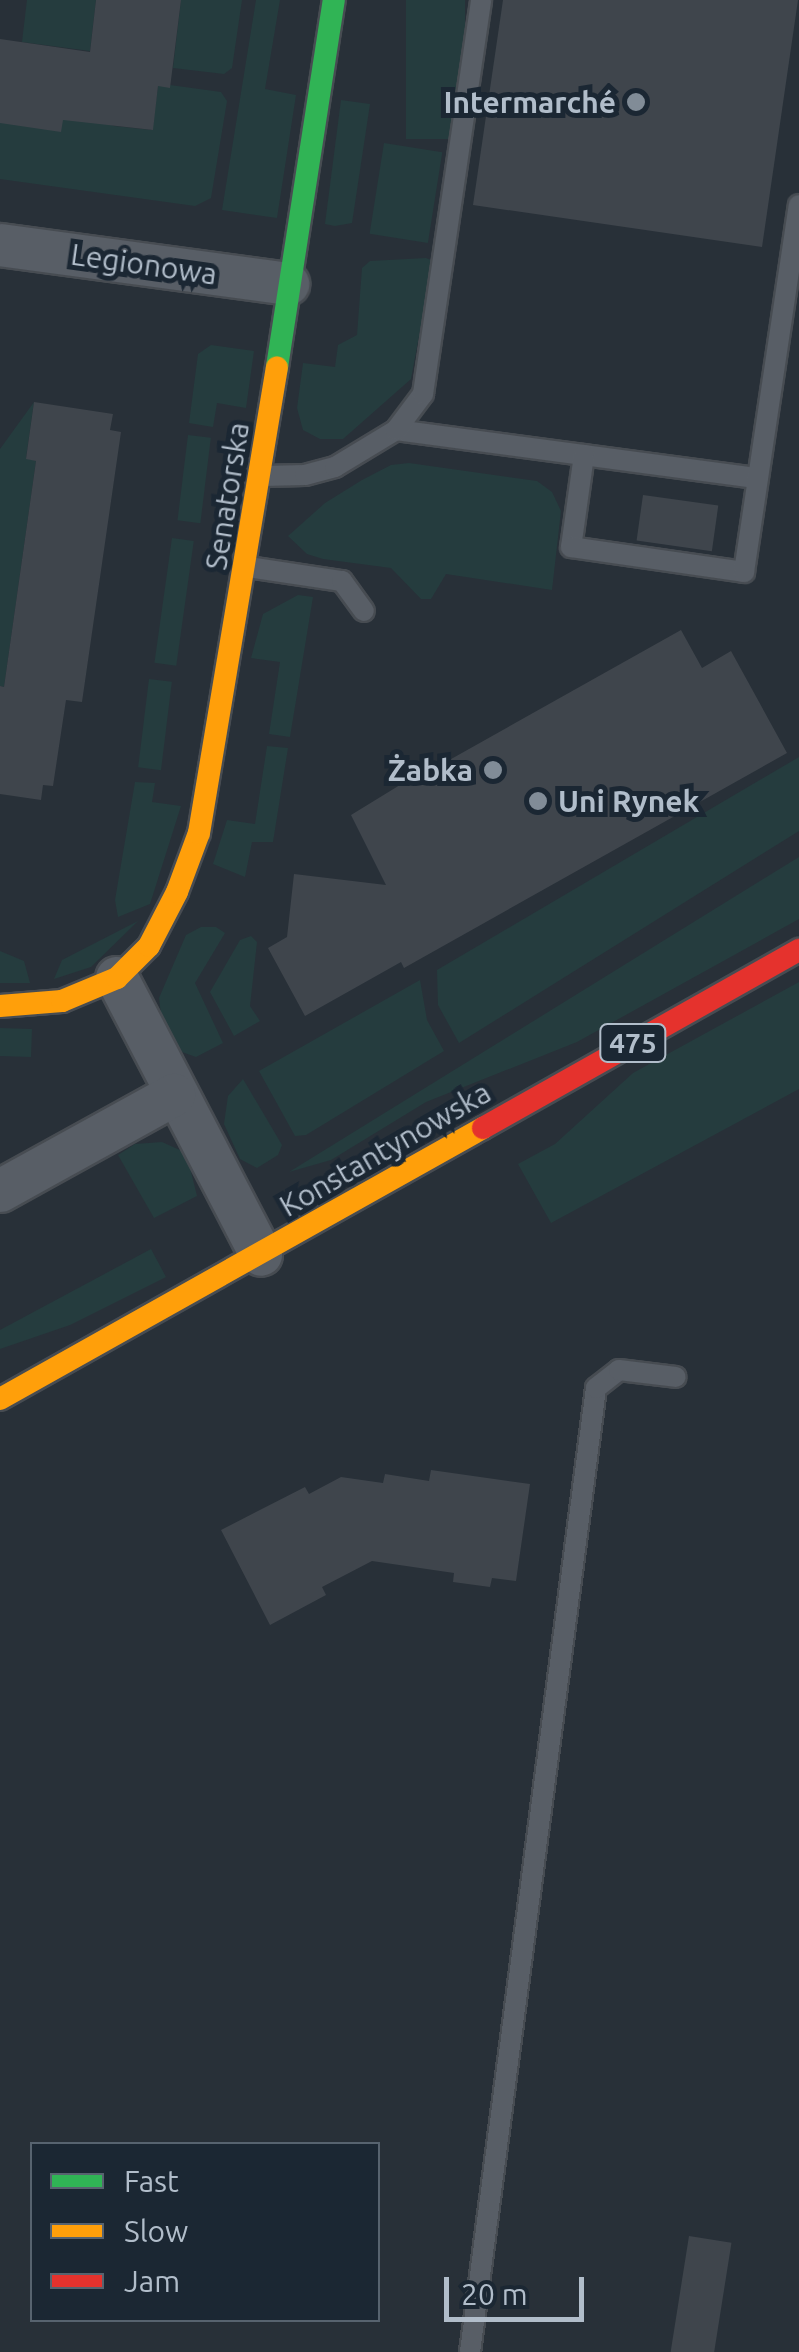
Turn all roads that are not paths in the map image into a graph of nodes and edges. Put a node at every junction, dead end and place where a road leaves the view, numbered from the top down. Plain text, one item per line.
1 (334, 0) edge
2 (481, 0) edge
3 (799, 205) edge
4 (0, 245) edge
5 (288, 284) junction
6 (396, 430) junction
7 (584, 455) junction
8 (260, 476) junction
9 (758, 478) junction
10 (246, 567) junction
11 (364, 611) dead end
12 (799, 950) edge
13 (117, 978) junction
14 (0, 1006) edge
15 (174, 1095) junction
16 (0, 1191) edge
17 (261, 1254) junction
18 (676, 1377) dead end
19 (0, 1399) edge
20 (470, 2352) edge

1 - 5 street, Senatorska
2 - 6 lane
3 - 9 lane
4 - 5 street, Legionowa
5 - 8 street, Senatorska
6 - 7 lane
6 - 8 lane
7 - 9 lane
7 - 9 lane
8 - 10 street, Senatorska
10 - 11 lane
10 - 13 street, Senatorska
12 - 17 street, Konstantynowska / 475
13 - 14 street
13 - 15 street
15 - 16 street
15 - 17 street
17 - 19 street, Konstantynowska / 475
18 - 20 lane

